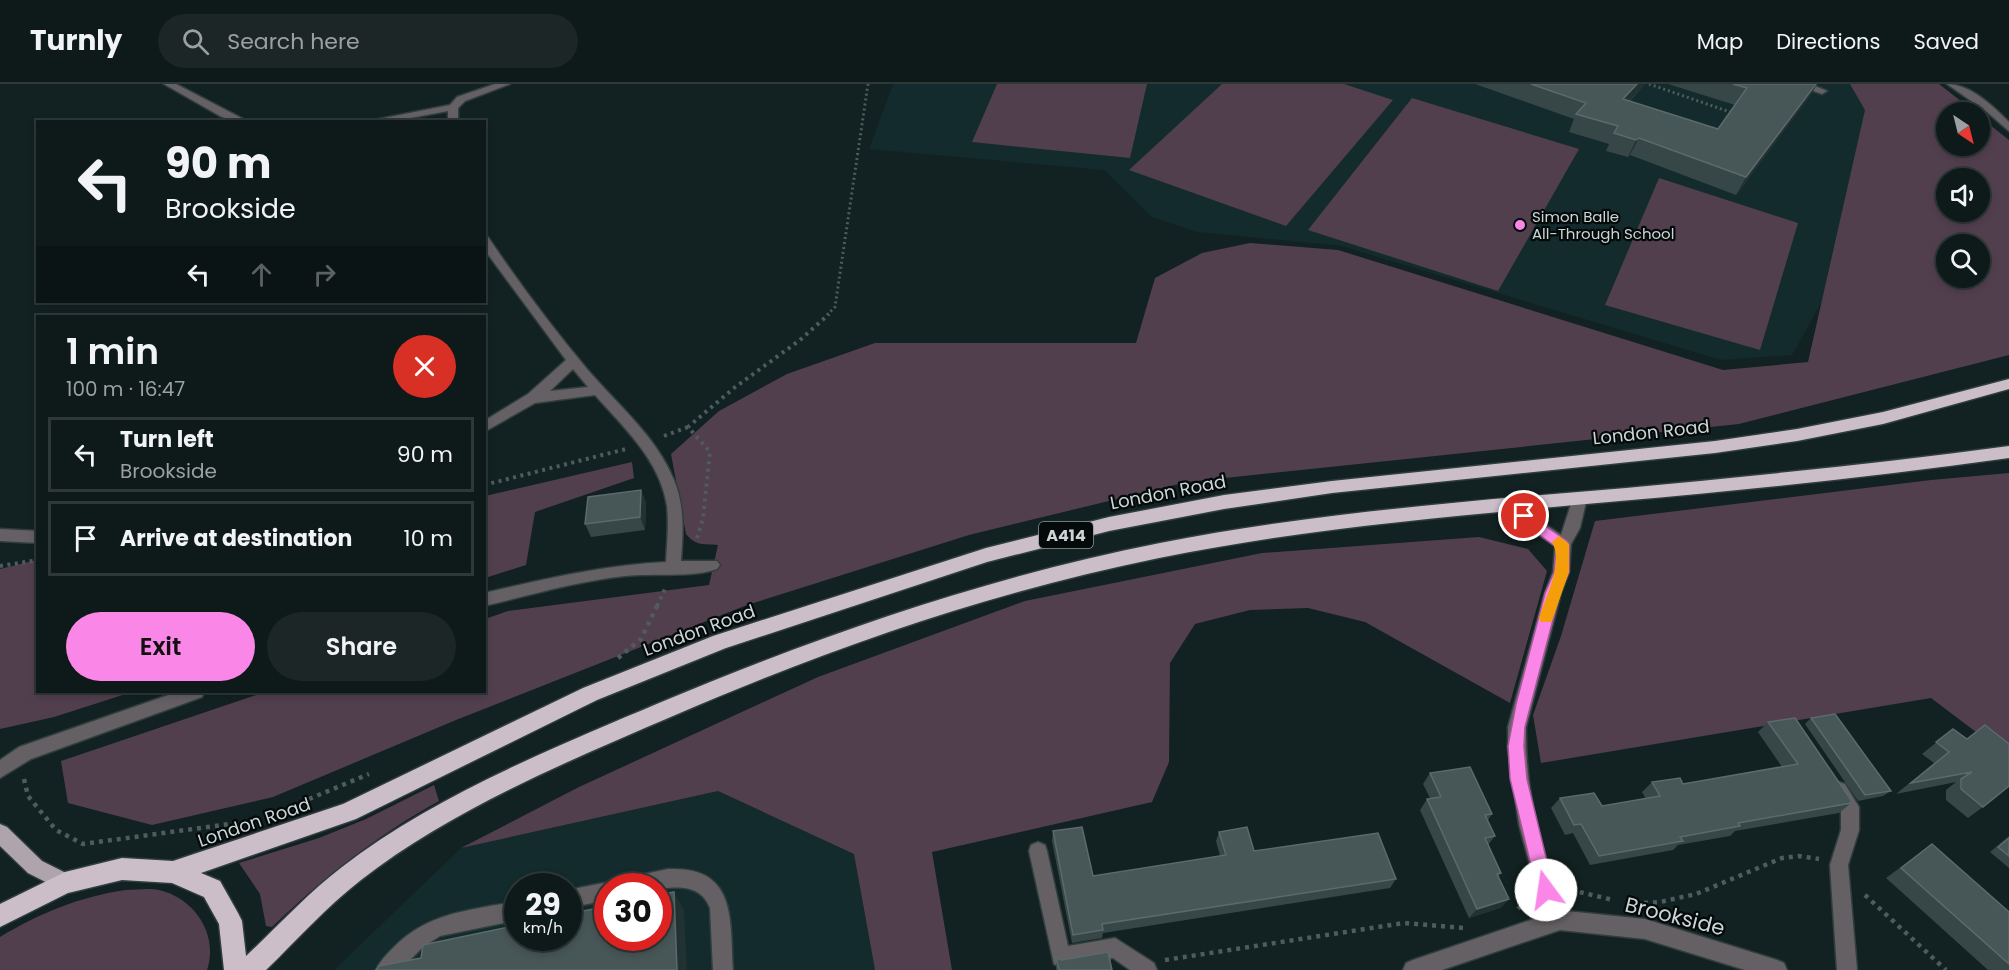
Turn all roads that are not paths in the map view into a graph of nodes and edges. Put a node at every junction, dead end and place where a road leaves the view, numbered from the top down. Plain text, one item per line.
1 (170, 84) edge
2 (471, 84) edge
3 (505, 84) edge
4 (1799, 84) edge
5 (1952, 84) edge
6 (1822, 91) dead end
7 (457, 103) junction
8 (2009, 108) edge
9 (1991, 110) junction
10 (239, 120) edge
11 (378, 120) edge
12 (453, 120) edge
13 (2009, 129) edge
14 (486, 243) edge
15 (573, 360) junction
16 (2009, 384) edge
17 (598, 390) junction
18 (535, 398) junction
19 (486, 425) edge
20 (2009, 452) edge
21 (1580, 498) junction
22 (1506, 505) junction
23 (0, 535) edge
24 (36, 537) edge
25 (1563, 544) junction
26 (712, 566) dead end
27 (680, 568) junction
28 (486, 600) edge
29 (193, 693) edge
30 (0, 770) edge
31 (1831, 779) edge
32 (0, 833) edge
33 (1038, 851) dead end
34 (173, 872) junction
35 (672, 877) edge
36 (64, 883) junction
37 (504, 913) edge
38 (0, 916) edge
39 (1560, 920) junction
40 (1152, 968) edge
41 (236, 970) edge
42 (249, 970) edge
43 (386, 970) edge
44 (723, 970) edge
45 (1413, 970) edge
46 (1777, 970) edge
47 (1847, 970) edge

1 - 10 street
2 - 7 street
3 - 7 street
4 - 6 street
5 - 9 street
7 - 11 street
7 - 12 street
8 - 9 street
9 - 13 street
14 - 15 street
15 - 17 street
15 - 18 street
16 - 34 highway, London Road / A414
17 - 18 street
17 - 27 street
18 - 19 street
20 - 21 highway, A414
21 - 22 highway, A414
21 - 25 street
22 - 25 street
22 - 42 highway, A414
23 - 24 street
25 - 39 street
26 - 27 street
27 - 28 street
29 - 30 street
31 - 47 street
32 - 36 main road
33 - 40 street
34 - 36 highway
34 - 41 highway
35 - 44 street
36 - 38 highway
37 - 43 street
39 - 45 street, Brookside
39 - 46 street, Brookside

